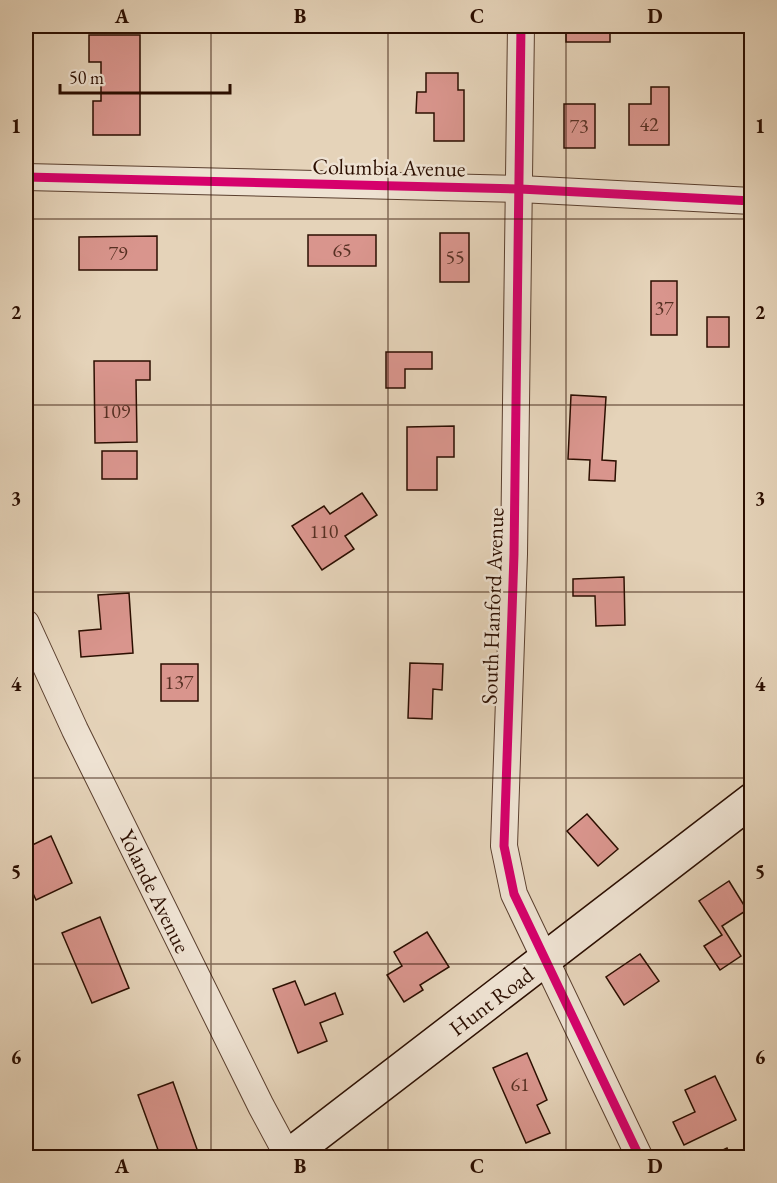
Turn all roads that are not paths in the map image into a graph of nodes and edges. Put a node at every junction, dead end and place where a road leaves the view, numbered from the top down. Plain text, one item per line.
1 (521, 26) edge
2 (26, 177) edge
3 (520, 189) junction
4 (752, 201) edge
5 (26, 623) edge
6 (752, 800) edge
7 (545, 960) junction
8 (288, 1157) edge
9 (640, 1158) edge

1 - 3 street, South Hanford Avenue
2 - 3 street, Columbia Avenue
3 - 4 street, Columbia Avenue
3 - 7 street, South Hanford Avenue
5 - 8 street, Yolande Avenue
6 - 7 street, Hunt Road
7 - 8 street, Hunt Road
7 - 9 street, South Hanford Avenue

